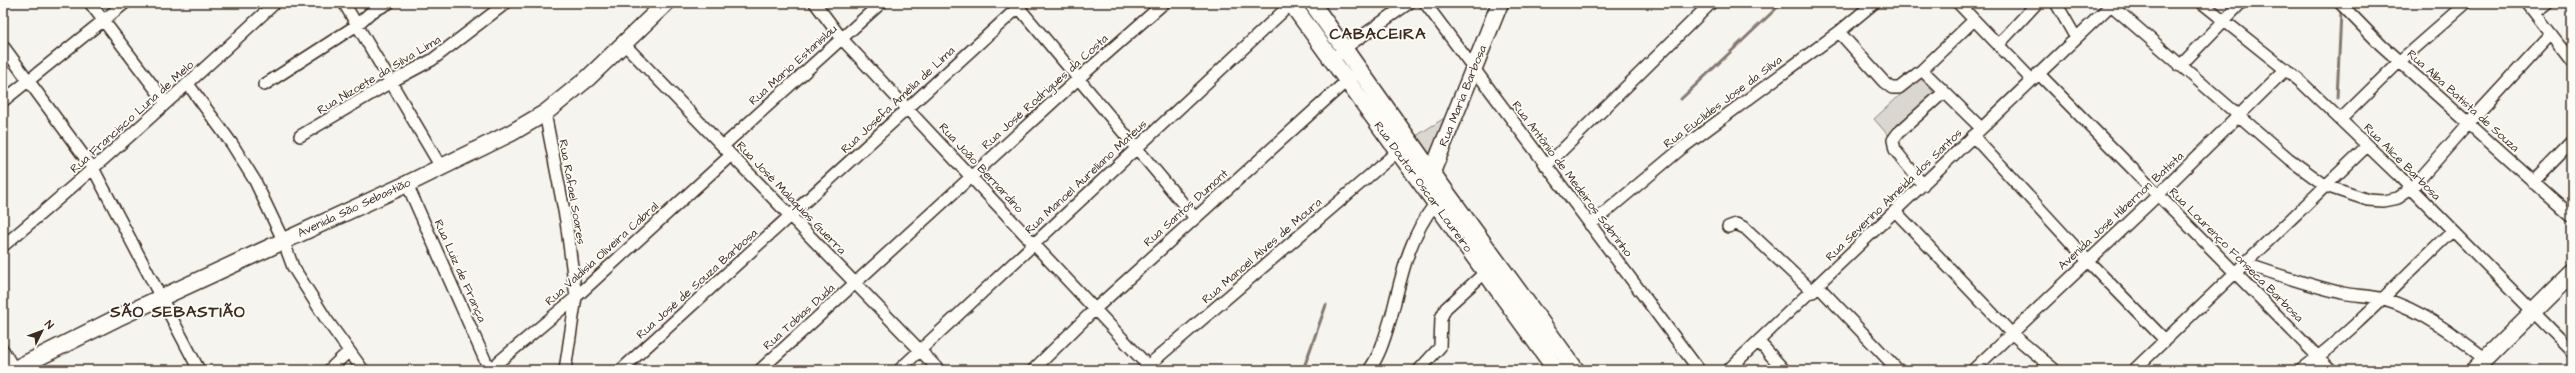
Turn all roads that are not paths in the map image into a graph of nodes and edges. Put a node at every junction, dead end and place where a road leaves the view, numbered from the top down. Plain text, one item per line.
1 (90, 3) edge
2 (125, 3) edge
3 (275, 3) edge
4 (344, 3) edge
5 (389, 3) edge
6 (506, 3) edge
7 (666, 3) edge
8 (815, 3) edge
9 (881, 3) edge
10 (1164, 3) edge
11 (1292, 3) edge
12 (1312, 3) edge
13 (1410, 3) edge
14 (1425, 3) edge
15 (1500, 3) edge
16 (1711, 3) edge
17 (1874, 3) edge
18 (1958, 3) edge
19 (2037, 3) edge
20 (2056, 3) edge
21 (2202, 3) edge
22 (2241, 3) edge
23 (2340, 3) edge
24 (2466, 3) edge
25 (2527, 3) edge
26 (2548, 3) edge
27 (1019, 4) edge
28 (2112, 4) edge
29 (2534, 13) junction
30 (1974, 20) junction
31 (104, 21) junction
32 (2225, 21) junction
33 (357, 25) junction
34 (1839, 32) junction
35 (2551, 34) junction
36 (2076, 38) junction
37 (842, 39) junction
38 (624, 44) junction
39 (1998, 45) junction
40 (3, 46) edge
41 (1345, 48) junction
42 (1332, 60) junction
43 (2400, 61) junction
44 (2572, 61) edge
45 (2180, 66) junction
46 (1361, 69) junction
47 (2286, 69) junction
48 (1922, 70) junction
49 (1474, 71) junction
50 (2034, 76) junction
51 (1078, 79) junction
52 (1347, 80) junction
53 (29, 81) junction
54 (391, 82) junction
55 (188, 84) junction
56 (264, 85) dead end
57 (1944, 92) junction
58 (3, 101) edge
59 (166, 103) junction
60 (908, 107) junction
61 (545, 113) junction
62 (2238, 116) junction
63 (2341, 119) junction
64 (2468, 124) junction
65 (1977, 132) junction
66 (300, 136) dead end
67 (2572, 142) edge
68 (723, 146) junction
69 (2367, 146) junction
70 (1136, 148) junction
71 (1398, 151) junction
72 (731, 155) junction
73 (1546, 166) junction
74 (441, 168) junction
75 (94, 170) junction
76 (1433, 174) junction
77 (972, 175) junction
78 (2533, 182) junction
79 (407, 184) junction
80 (1923, 185) junction
81 (2326, 186) junction
82 (1425, 189) junction
83 (2411, 189) junction
84 (2158, 195) junction
85 (1435, 204) junction
86 (1896, 212) junction
87 (791, 216) junction
88 (2572, 216) edge
89 (1195, 218) junction
90 (1590, 225) junction
91 (1728, 227) dead end
92 (2452, 231) junction
93 (284, 240) junction
94 (1034, 244) junction
95 (3, 246) edge
96 (1497, 260) junction
97 (2087, 260) junction
98 (2246, 264) junction
99 (1485, 273) junction
100 (2572, 273) edge
101 (2236, 274) junction
102 (856, 283) junction
103 (1815, 289) junction
104 (160, 297) junction
105 (576, 297) junction
106 (2383, 299) junction
107 (1095, 309) junction
108 (2531, 312) junction
109 (2011, 333) junction
110 (2165, 340) junction
111 (1759, 342) junction
112 (3, 350) edge
113 (920, 350) junction
114 (348, 352) junction
115 (2572, 352) edge
116 (2318, 357) junction
117 (2480, 364) edge
118 (1145, 368) edge
119 (196, 369) edge
120 (14, 370) edge
121 (329, 370) edge
122 (363, 370) edge
123 (489, 370) edge
124 (566, 370) edge
125 (621, 370) edge
126 (760, 370) edge
127 (899, 370) edge
128 (939, 370) edge
129 (1033, 370) edge
130 (1369, 370) edge
131 (1419, 370) edge
132 (1556, 370) edge
133 (1576, 370) edge
134 (1699, 370) edge
135 (1728, 370) edge
136 (1784, 370) edge
137 (1898, 370) edge
138 (1973, 370) edge
139 (2055, 370) edge
140 (2134, 370) edge
141 (2301, 370) edge
142 (2331, 370) edge

1 - 31 street
2 - 31 street
3 - 55 street, Rua Francisco Luna de Melo
4 - 33 street
5 - 33 street
6 - 54 street, Rua Nizoete da Silva Lima
7 - 38 main road, Avenida São Sebastião
8 - 37 street, Rua João Bernardino
9 - 37 street, Rua Mario Estanislau
10 - 51 street, Rua José Rodrigues da Costa
11 - 42 main road, Rua Doutor Oscar Loureiro
11 - 70 street, Rua Manoel Aureliano Mateus
12 - 41 main road, Rua Doutor Oscar Loureiro
13 - 41 street
14 - 49 street, Rua Antônio de Medeiros Sobrinho
15 - 49 main road, Rua Maria Barbosa
16 - 73 street
17 - 34 street, Rua Euclides Jose da Silva
18 - 30 street, Rua Lourenço Fonseca Barbosa
19 - 39 street
20 - 36 street
21 - 32 street, Rua Alice Barbosa
22 - 32 street
23 - 43 street, Rua Alba Batista de Souza
24 - 43 street
25 - 29 street
26 - 29 street
27 - 51 street
27 - 60 street, Rua Josefa Amélia de Lima
28 - 36 street, Rua Severino Almeida dos Santos
28 - 45 street
29 - 35 street
30 - 39 street, Rua Lourenço Fonseca Barbosa
30 - 48 street
31 - 53 street
31 - 59 street
32 - 45 street
32 - 47 street, Rua Alice Barbosa
33 - 54 street
33 - 56 street
34 - 48 street
34 - 90 street, Rua Euclides Jose da Silva
35 - 44 street
35 - 64 street
36 - 50 street, Rua Severino Almeida dos Santos
37 - 60 street, Rua João Bernardino
37 - 68 street, Rua Mario Estanislau
38 - 61 main road, Avenida São Sebastião
38 - 68 street, Rua José Malaquias Guerra
39 - 50 street, Rua Lourenço Fonseca Barbosa
40 - 53 street
41 - 42 street
41 - 46 main road, Rua Doutor Oscar Loureiro
42 - 52 main road, Rua Doutor Oscar Loureiro
43 - 63 street
43 - 64 street, Rua Alba Batista de Souza
45 - 62 street
46 - 52 street, Rua Santos Dumont
46 - 76 main road, Rua Doutor Oscar Loureiro
47 - 62 street, Avenida José Hibernon Batista
47 - 63 street, Rua Alice Barbosa
48 - 57 street
49 - 73 street, Rua Antônio de Medeiros Sobrinho
49 - 76 main road, Rua Maria Barbosa
50 - 65 street, Rua Severino Almeida dos Santos
50 - 84 street, Rua Lourenço Fonseca Barbosa
51 - 70 street
51 - 77 street, Rua José Rodrigues da Costa
52 - 71 main road, Rua Doutor Oscar Loureiro
52 - 89 street, Rua Santos Dumont
53 - 58 street
53 - 75 street
54 - 66 street, Rua Nizoete da Silva Lima
54 - 74 street
55 - 59 street, Rua Francisco Luna de Melo
55 - 93 street
57 - 65 street
57 - 80 street
59 - 75 street, Rua Francisco Luna de Melo
60 - 77 street, Rua João Bernardino
60 - 87 street, Rua Josefa Amélia de Lima
61 - 74 main road, Avenida São Sebastião
61 - 105 street, Rua Rafael Soares
62 - 81 street
62 - 84 street, Avenida José Hibernon Batista
63 - 69 street, Rua Alice Barbosa
64 - 78 street, Rua Alba Batista de Souza
64 - 83 street
65 - 80 street, Rua Severino Almeida dos Santos
65 - 97 street
67 - 78 street
68 - 72 street, Rua José Malaquias Guerra
69 - 81 street
69 - 83 street, Rua Alice Barbosa
70 - 89 street
70 - 94 street, Rua Manoel Aureliano Mateus
71 - 82 main road, Rua Doutor Oscar Loureiro
71 - 118 street, Rua Manoel Alves de Moura
72 - 87 street, Rua José Malaquias Guerra
72 - 105 street, Rua Valdisia Oliveira Cabral
73 - 90 street, Rua Antônio de Medeiros Sobrinho
74 - 79 main road, Avenida São Sebastião
75 - 95 street, Rua Francisco Luna de Melo
75 - 104 street
76 - 82 main road, Rua Maria Barbosa
76 - 96 main road, Rua Doutor Oscar Loureiro
77 - 94 street, Rua João Bernardino
77 - 102 street, Rua José Rodrigues da Costa
78 - 88 street, Rua Alba Batista de Souza
79 - 93 main road, Avenida São Sebastião
79 - 123 street, Rua Luiz de França
80 - 86 street, Rua Severino Almeida dos Santos
81 - 83 street
81 - 98 street
82 - 85 main road, Rua Doutor Oscar Loureiro
83 - 92 street, Rua Alice Barbosa
84 - 97 street, Avenida José Hibernon Batista
84 - 101 street, Rua Lourenço Fonseca Barbosa
85 - 99 main road, Rua Doutor Oscar Loureiro
85 - 130 street
86 - 103 street, Rua Severino Almeida dos Santos
86 - 109 street
87 - 102 street, Rua José Malaquias Guerra
87 - 125 street, Rua José de Souza Barbosa
89 - 107 street, Rua Santos Dumont
90 - 134 street, Rua Antônio de Medeiros Sobrinho
91 - 103 street
92 - 106 street
92 - 108 street, Rua Alice Barbosa
93 - 104 main road, Avenida São Sebastião
93 - 114 street
94 - 107 street, Rua João Bernardino
94 - 113 street, Rua Manoel Aureliano Mateus
96 - 99 street
96 - 133 main road, Rua Doutor Oscar Loureiro
97 - 109 street, Avenida José Hibernon Batista
97 - 110 street
98 - 101 street
98 - 106 street
99 - 131 street
99 - 132 main road, Rua Doutor Oscar Loureiro
100 - 108 main road
101 - 110 street
101 - 116 street, Rua Lourenço Fonseca Barbosa
102 - 113 street, Rua José Malaquias Guerra
102 - 126 street, Rua Tobias Duda
103 - 111 street, Rua Severino Almeida dos Santos
103 - 137 street
104 - 119 street
104 - 120 main road, Avenida São Sebastião
105 - 123 street, Rua Valdisia Oliveira Cabral
105 - 124 street, Rua Rafael Soares
106 - 116 street
106 - 117 street
107 - 118 street, Rua João Bernardino
107 - 129 street, Rua Santos Dumont
108 - 115 street, Rua Alice Barbosa
108 - 117 main road
109 - 138 street, Avenida José Hibernon Batista
109 - 139 street
110 - 140 street
111 - 135 street, Rua Severino Almeida dos Santos
111 - 136 street
112 - 120 street
113 - 127 street, Rua Manoel Aureliano Mateus
113 - 128 street, Rua José Malaquias Guerra
114 - 121 street
114 - 122 street
116 - 141 street
116 - 142 street, Rua Lourenço Fonseca Barbosa

